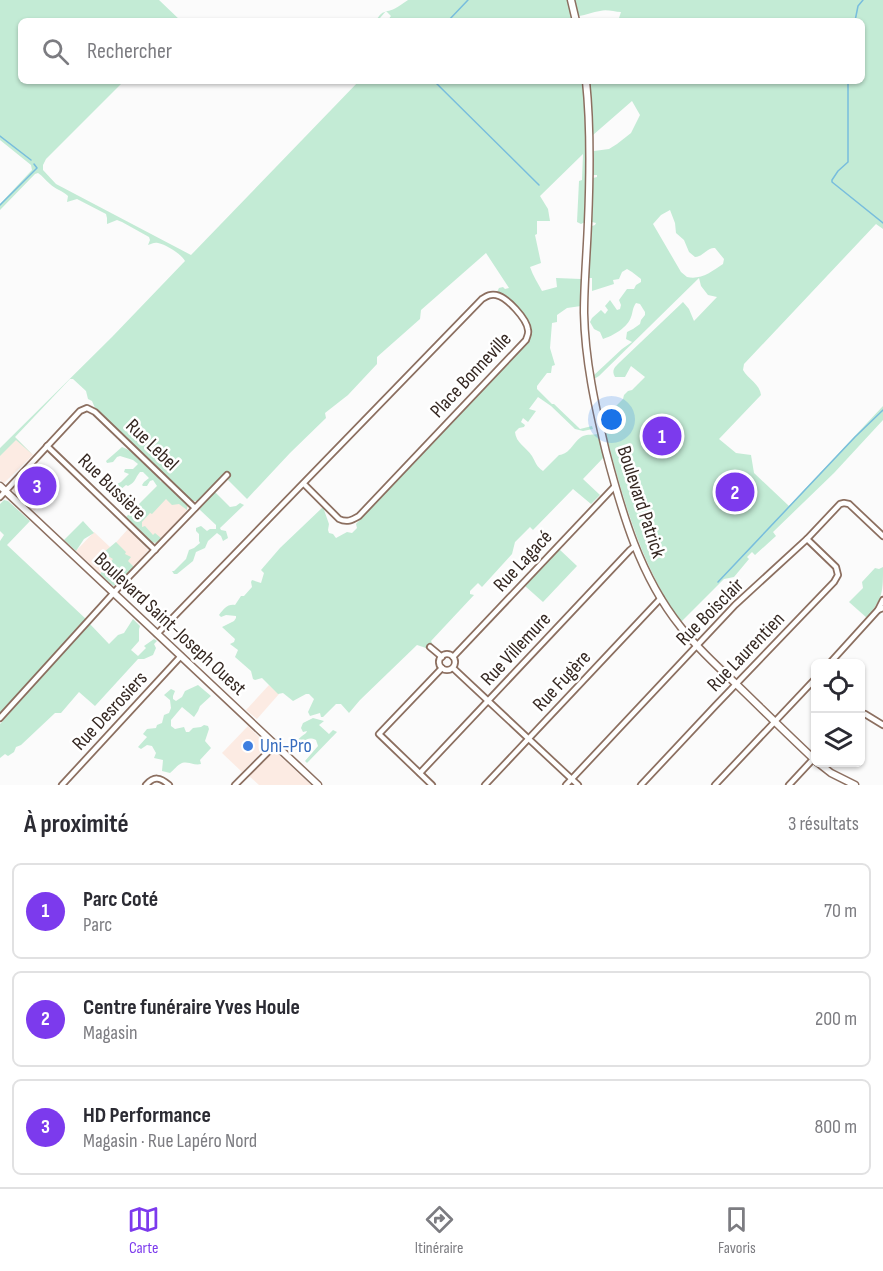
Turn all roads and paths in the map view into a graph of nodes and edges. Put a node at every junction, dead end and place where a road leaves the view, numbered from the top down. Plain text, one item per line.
1 (571, 0) edge
2 (575, 18) edge
3 (586, 84) edge
4 (47, 446) junction
5 (226, 476) dead end
6 (304, 484) junction
7 (615, 486) junction
8 (3, 488) edge
9 (0, 497) edge
10 (195, 508) junction
11 (883, 536) edge
12 (807, 539) junction
13 (635, 546) junction
14 (155, 550) junction
15 (113, 593) junction
16 (660, 598) junction
17 (883, 600) edge
18 (881, 609) edge
19 (155, 632) junction
20 (430, 646) dead end
21 (697, 646) junction
22 (181, 656) junction
23 (441, 657) junction
24 (453, 657) junction
25 (833, 659) edge
26 (442, 668) junction
27 (453, 668) junction
28 (811, 683) edge
29 (736, 684) junction
30 (488, 701) junction
31 (865, 714) edge
32 (0, 718) edge
33 (775, 722) junction
34 (883, 725) edge
35 (529, 738) junction
36 (275, 745) junction
37 (811, 756) edge
38 (811, 764) edge
39 (824, 767) edge
40 (420, 773) junction
41 (572, 779) junction
42 (62, 785) edge
43 (146, 785) edge
44 (169, 785) edge
45 (236, 785) edge
46 (318, 785) edge
47 (432, 785) edge
48 (485, 785) edge
49 (566, 785) edge
50 (578, 785) edge
51 (641, 785) edge
52 (715, 785) edge
53 (789, 785) edge
54 (855, 785) edge

1 - 2 street
3 - 7 street, Boulevard Patrick
4 - 8 street
4 - 10 street, Rue Lebel
4 - 14 street, Rue Bussière
5 - 10 street
6 - 6 street, Place Bonneville
6 - 19 street, Place Bonneville
7 - 13 street, Boulevard Patrick
7 - 24 street, Rue Lagacé
8 - 9 street
8 - 15 street, Boulevard Saint-Joseph Ouest
10 - 14 street
11 - 12 street, Rue Boisclair
12 - 21 street, Rue Boisclair
12 - 29 street, Rue Laurentien
13 - 16 street, Boulevard Patrick
13 - 30 street, Rue Villemure
14 - 15 street
15 - 19 street, Boulevard Saint-Joseph Ouest
15 - 32 street
16 - 21 street, Boulevard Patrick
16 - 35 street, Rue Fugère
17 - 18 street
18 - 25 street
19 - 22 street, Boulevard Saint-Joseph Ouest
20 - 23 street
21 - 29 street, Boulevard Patrick
21 - 41 street, Rue Boisclair
22 - 36 street, Boulevard Saint-Joseph Ouest
22 - 42 street, Rue Desrosiers
23 - 24 street
23 - 26 street
24 - 27 street
26 - 27 street
26 - 40 street
27 - 30 street
28 - 33 street
29 - 33 street, Boulevard Patrick
29 - 51 street, Rue Laurentien
30 - 35 street
30 - 40 street, Rue Villemure
31 - 34 street
33 - 37 street, Boulevard Patrick
33 - 52 street
35 - 41 street
35 - 48 street, Rue Fugère
36 - 45 street
36 - 46 street, Boulevard Saint-Joseph Ouest
38 - 53 street
39 - 54 street, Boulevard Patrick
40 - 47 street
41 - 49 street, Rue Boisclair
41 - 50 street
43 - 44 street

